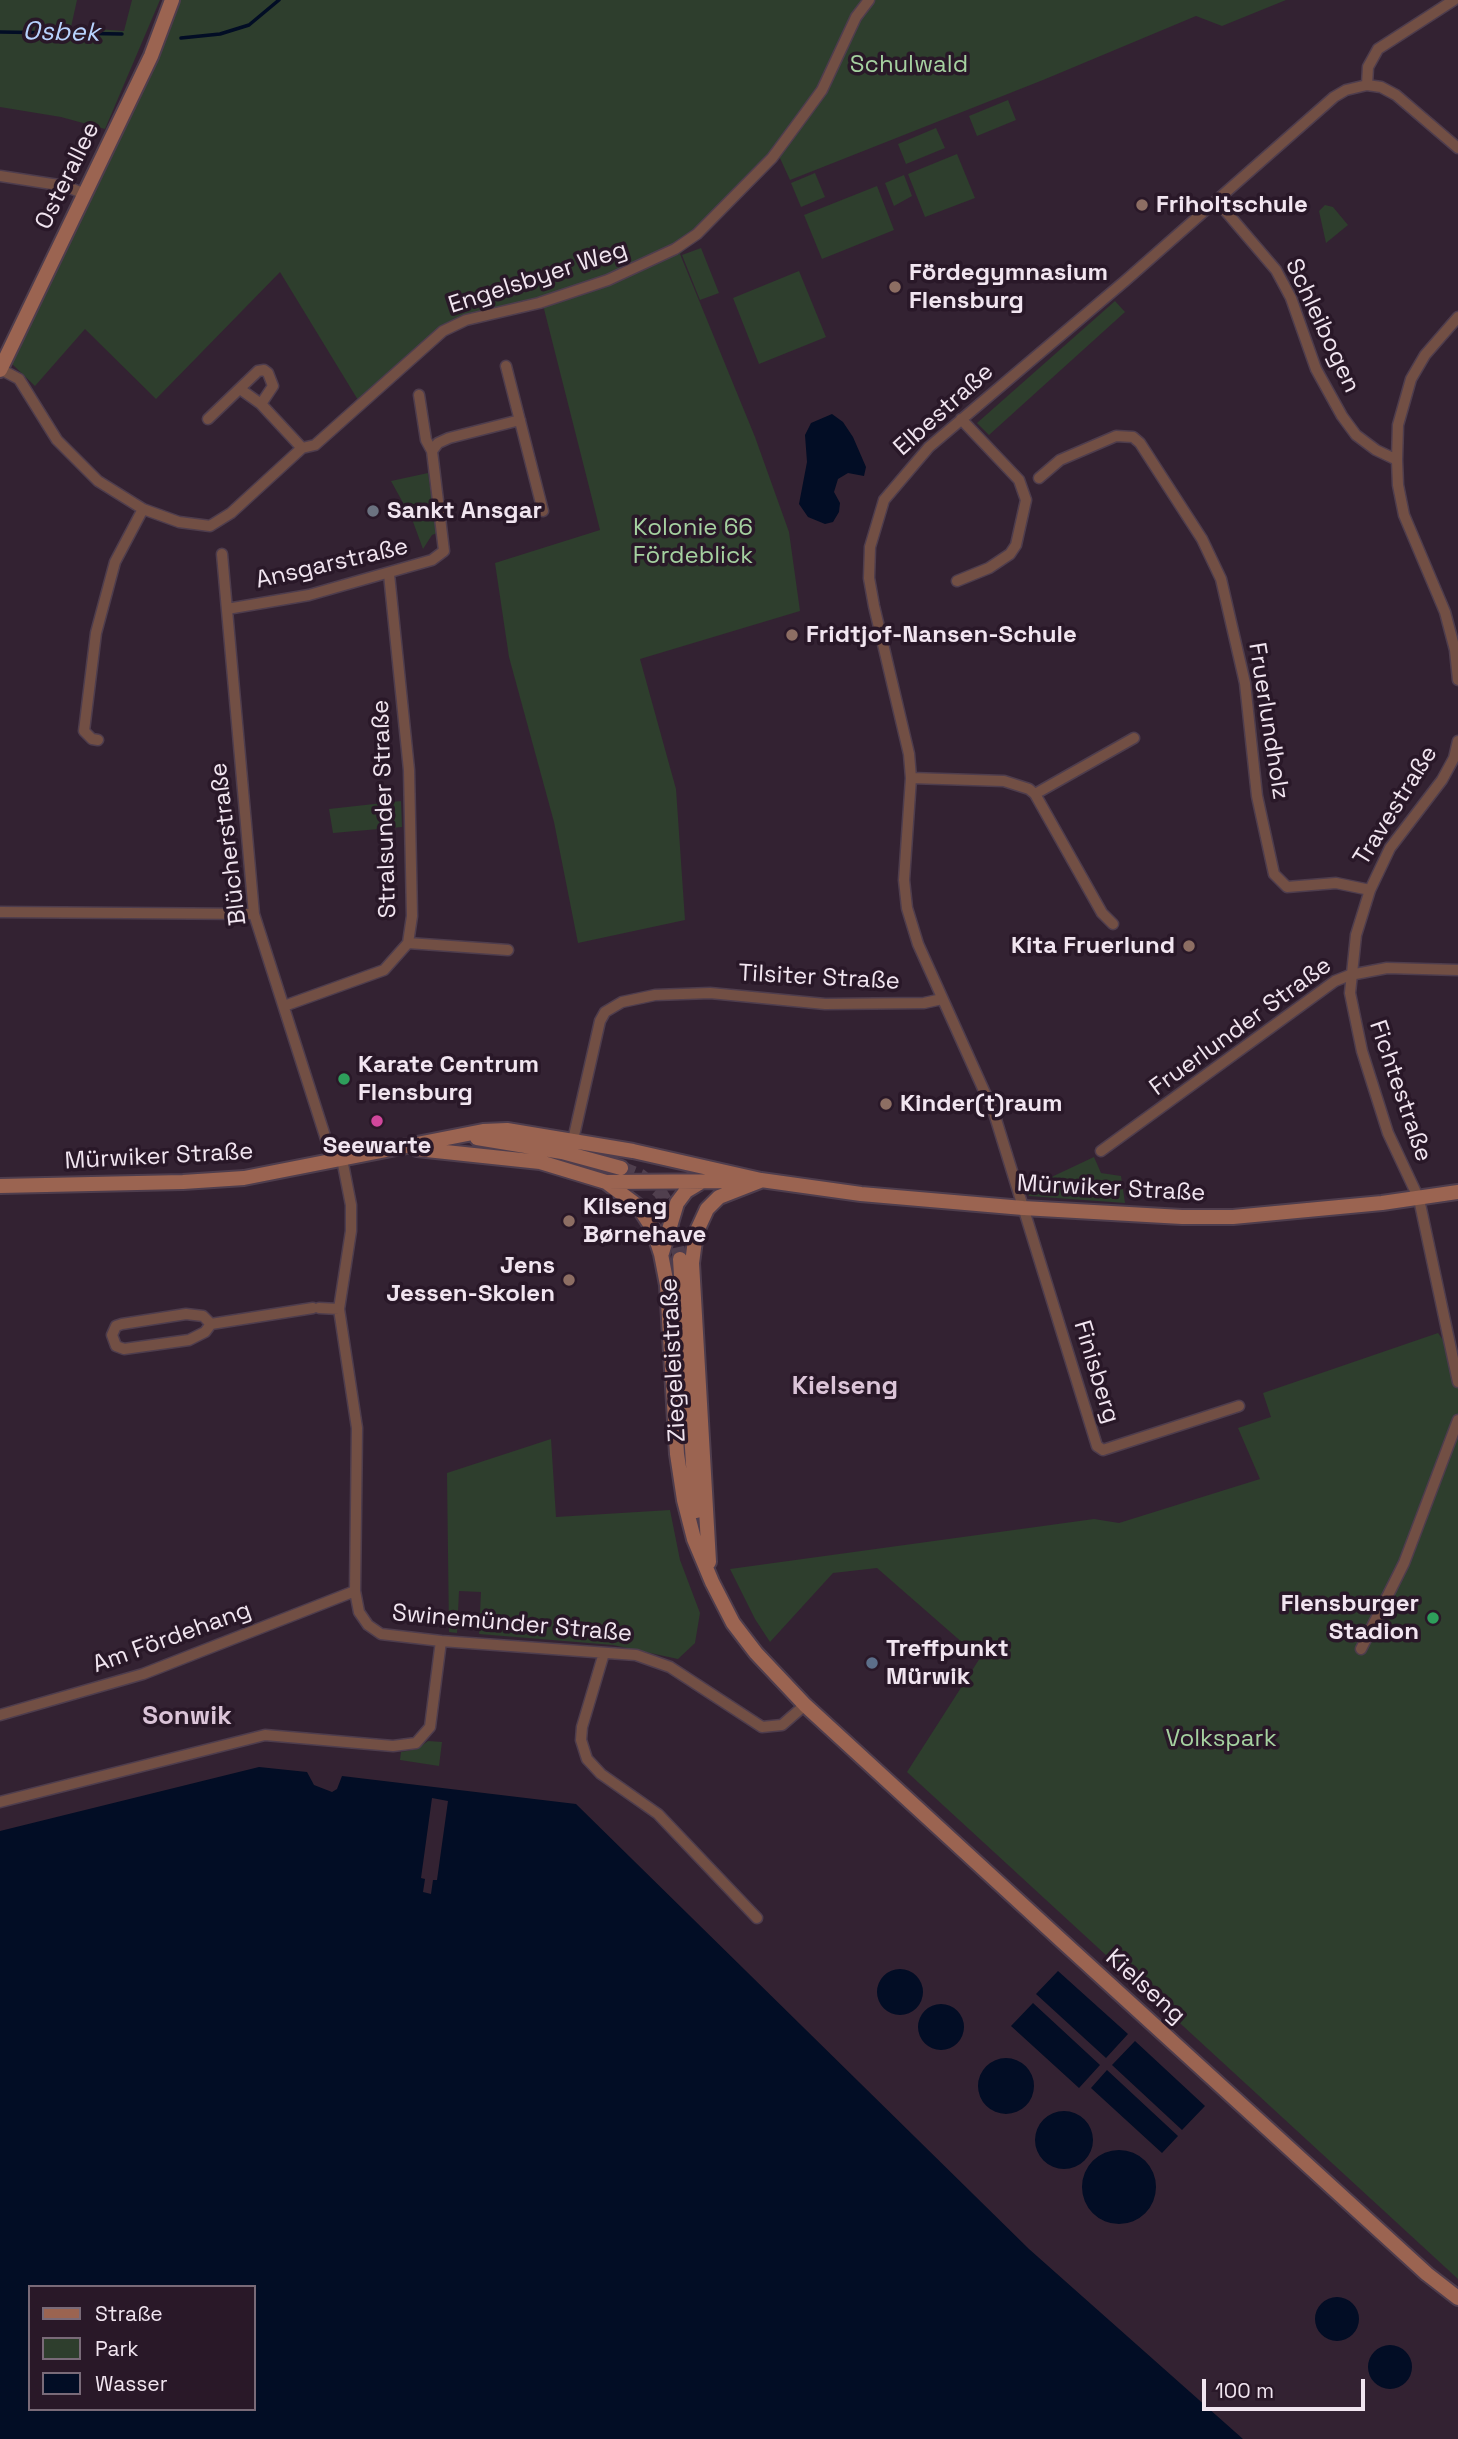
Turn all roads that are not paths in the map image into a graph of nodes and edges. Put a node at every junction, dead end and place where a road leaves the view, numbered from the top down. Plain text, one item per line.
1 (172, 0) edge
2 (869, 0) edge
3 (1454, 0) edge
4 (1367, 85) junction
5 (1458, 148) edge
6 (0, 176) edge
7 (85, 194) junction
8 (1217, 201) junction
9 (1458, 317) edge
10 (506, 366) dead end
11 (0, 370) edge
12 (240, 389) junction
13 (419, 396) dead end
14 (261, 404) junction
15 (208, 419) dead end
16 (961, 419) junction
17 (520, 420) junction
18 (302, 448) junction
19 (432, 451) junction
20 (1397, 460) junction
21 (1038, 478) dead end
22 (143, 509) junction
23 (544, 511) dead end
24 (222, 554) dead end
25 (389, 573) junction
26 (957, 581) dead end
27 (227, 609) junction
28 (1458, 680) edge
29 (1134, 738) dead end
30 (98, 740) dead end
31 (1458, 740) edge
32 (1456, 758) edge
33 (911, 778) junction
34 (1035, 794) junction
35 (1370, 890) junction
36 (0, 912) edge
37 (254, 914) junction
38 (1113, 924) dead end
39 (408, 943) junction
40 (508, 950) dead end
41 (1458, 970) edge
42 (1350, 975) junction
43 (942, 999) junction
44 (284, 1006) junction
45 (462, 1135) junction
46 (573, 1140) junction
47 (402, 1147) junction
48 (1101, 1151) dead end
49 (338, 1160) junction
50 (621, 1168) tunnel mouth
51 (743, 1177) junction
52 (761, 1180) junction
53 (606, 1182) junction
54 (701, 1182) junction
55 (0, 1186) edge
56 (1458, 1192) edge
57 (1419, 1199) junction
58 (1023, 1208) junction
59 (661, 1254) junction
60 (680, 1259) tunnel mouth
61 (340, 1309) junction
62 (211, 1324) junction
63 (1458, 1382) edge
64 (1239, 1406) dead end
65 (1458, 1420) edge
66 (709, 1574) junction
67 (355, 1591) junction
68 (441, 1641) junction
69 (1361, 1648) dead end
70 (604, 1653) junction
71 (804, 1705) junction
72 (0, 1715) edge
73 (0, 1802) edge
74 (757, 1918) dead end
75 (1458, 2298) edge

1 - 7 street, Osterallee
2 - 18 street, Engelsbyer Weg
3 - 4 street
4 - 5 street
4 - 8 street, Elbestraße
6 - 7 street
7 - 11 street, Osterallee
8 - 16 street, Elbestraße
8 - 20 street, Schleibogen
9 - 20 street
10 - 17 street
11 - 22 street
12 - 14 street
12 - 14 street
12 - 15 street
13 - 19 street
14 - 18 street
16 - 26 street
16 - 33 street, Elbestraße
17 - 19 street
17 - 23 street
18 - 22 street, Engelsbyer Weg
19 - 25 street, Ansgarstraße
20 - 28 street
21 - 35 street, Fruerlundholz
22 - 30 street
24 - 27 street, Blücherstraße
25 - 27 street, Ansgarstraße
25 - 39 street, Stralsunder Straße
27 - 37 street, Blücherstraße
29 - 34 street
31 - 32 street, Travestraße
32 - 35 street, Travestraße
33 - 34 street
33 - 43 street, Elbestraße
34 - 38 street
35 - 42 street, Travestraße
36 - 37 street
37 - 44 street, Blücherstraße
39 - 40 street
39 - 44 street, Stralsunder Straße
41 - 42 street, Fruerlunder Straße
42 - 48 street, Fruerlunder Straße
42 - 57 street, Fichtestraße
43 - 46 street, Tilsiter Straße
43 - 58 street
44 - 49 street, Blücherstraße
45 - 46 street, Mürwiker Straße
45 - 47 street, Mürwiker Straße
45 - 50 street
46 - 51 street, Mürwiker Straße
47 - 49 street, Mürwiker Straße
47 - 53 street, Mürwiker Straße
49 - 55 street, Mürwiker Straße
49 - 61 street, Swinemünder Straße
51 - 52 street, Mürwiker Straße
51 - 54 street
52 - 54 street, Mürwiker Straße
52 - 58 street, Mürwiker Straße
52 - 66 street, Ziegeleistraße
53 - 54 street, Mürwiker Straße
53 - 59 street, Ziegeleistraße
54 - 59 street, Ziegeleistraße
56 - 57 street, Mürwiker Straße
57 - 58 street, Mürwiker Straße
57 - 63 street, Fichtestraße
58 - 64 street, Finisberg
59 - 66 street, Ziegeleistraße
60 - 66 street, Ziegeleistraße
61 - 62 street
61 - 67 street, Swinemünder Straße
62 - 62 street
65 - 69 street
66 - 71 street, Ziegeleistraße
67 - 68 street, Swinemünder Straße
67 - 72 street, Am Fördehang
68 - 70 street, Swinemünder Straße
68 - 73 street
70 - 71 street, Swinemünder Straße
70 - 74 street
71 - 75 street, Kielseng

